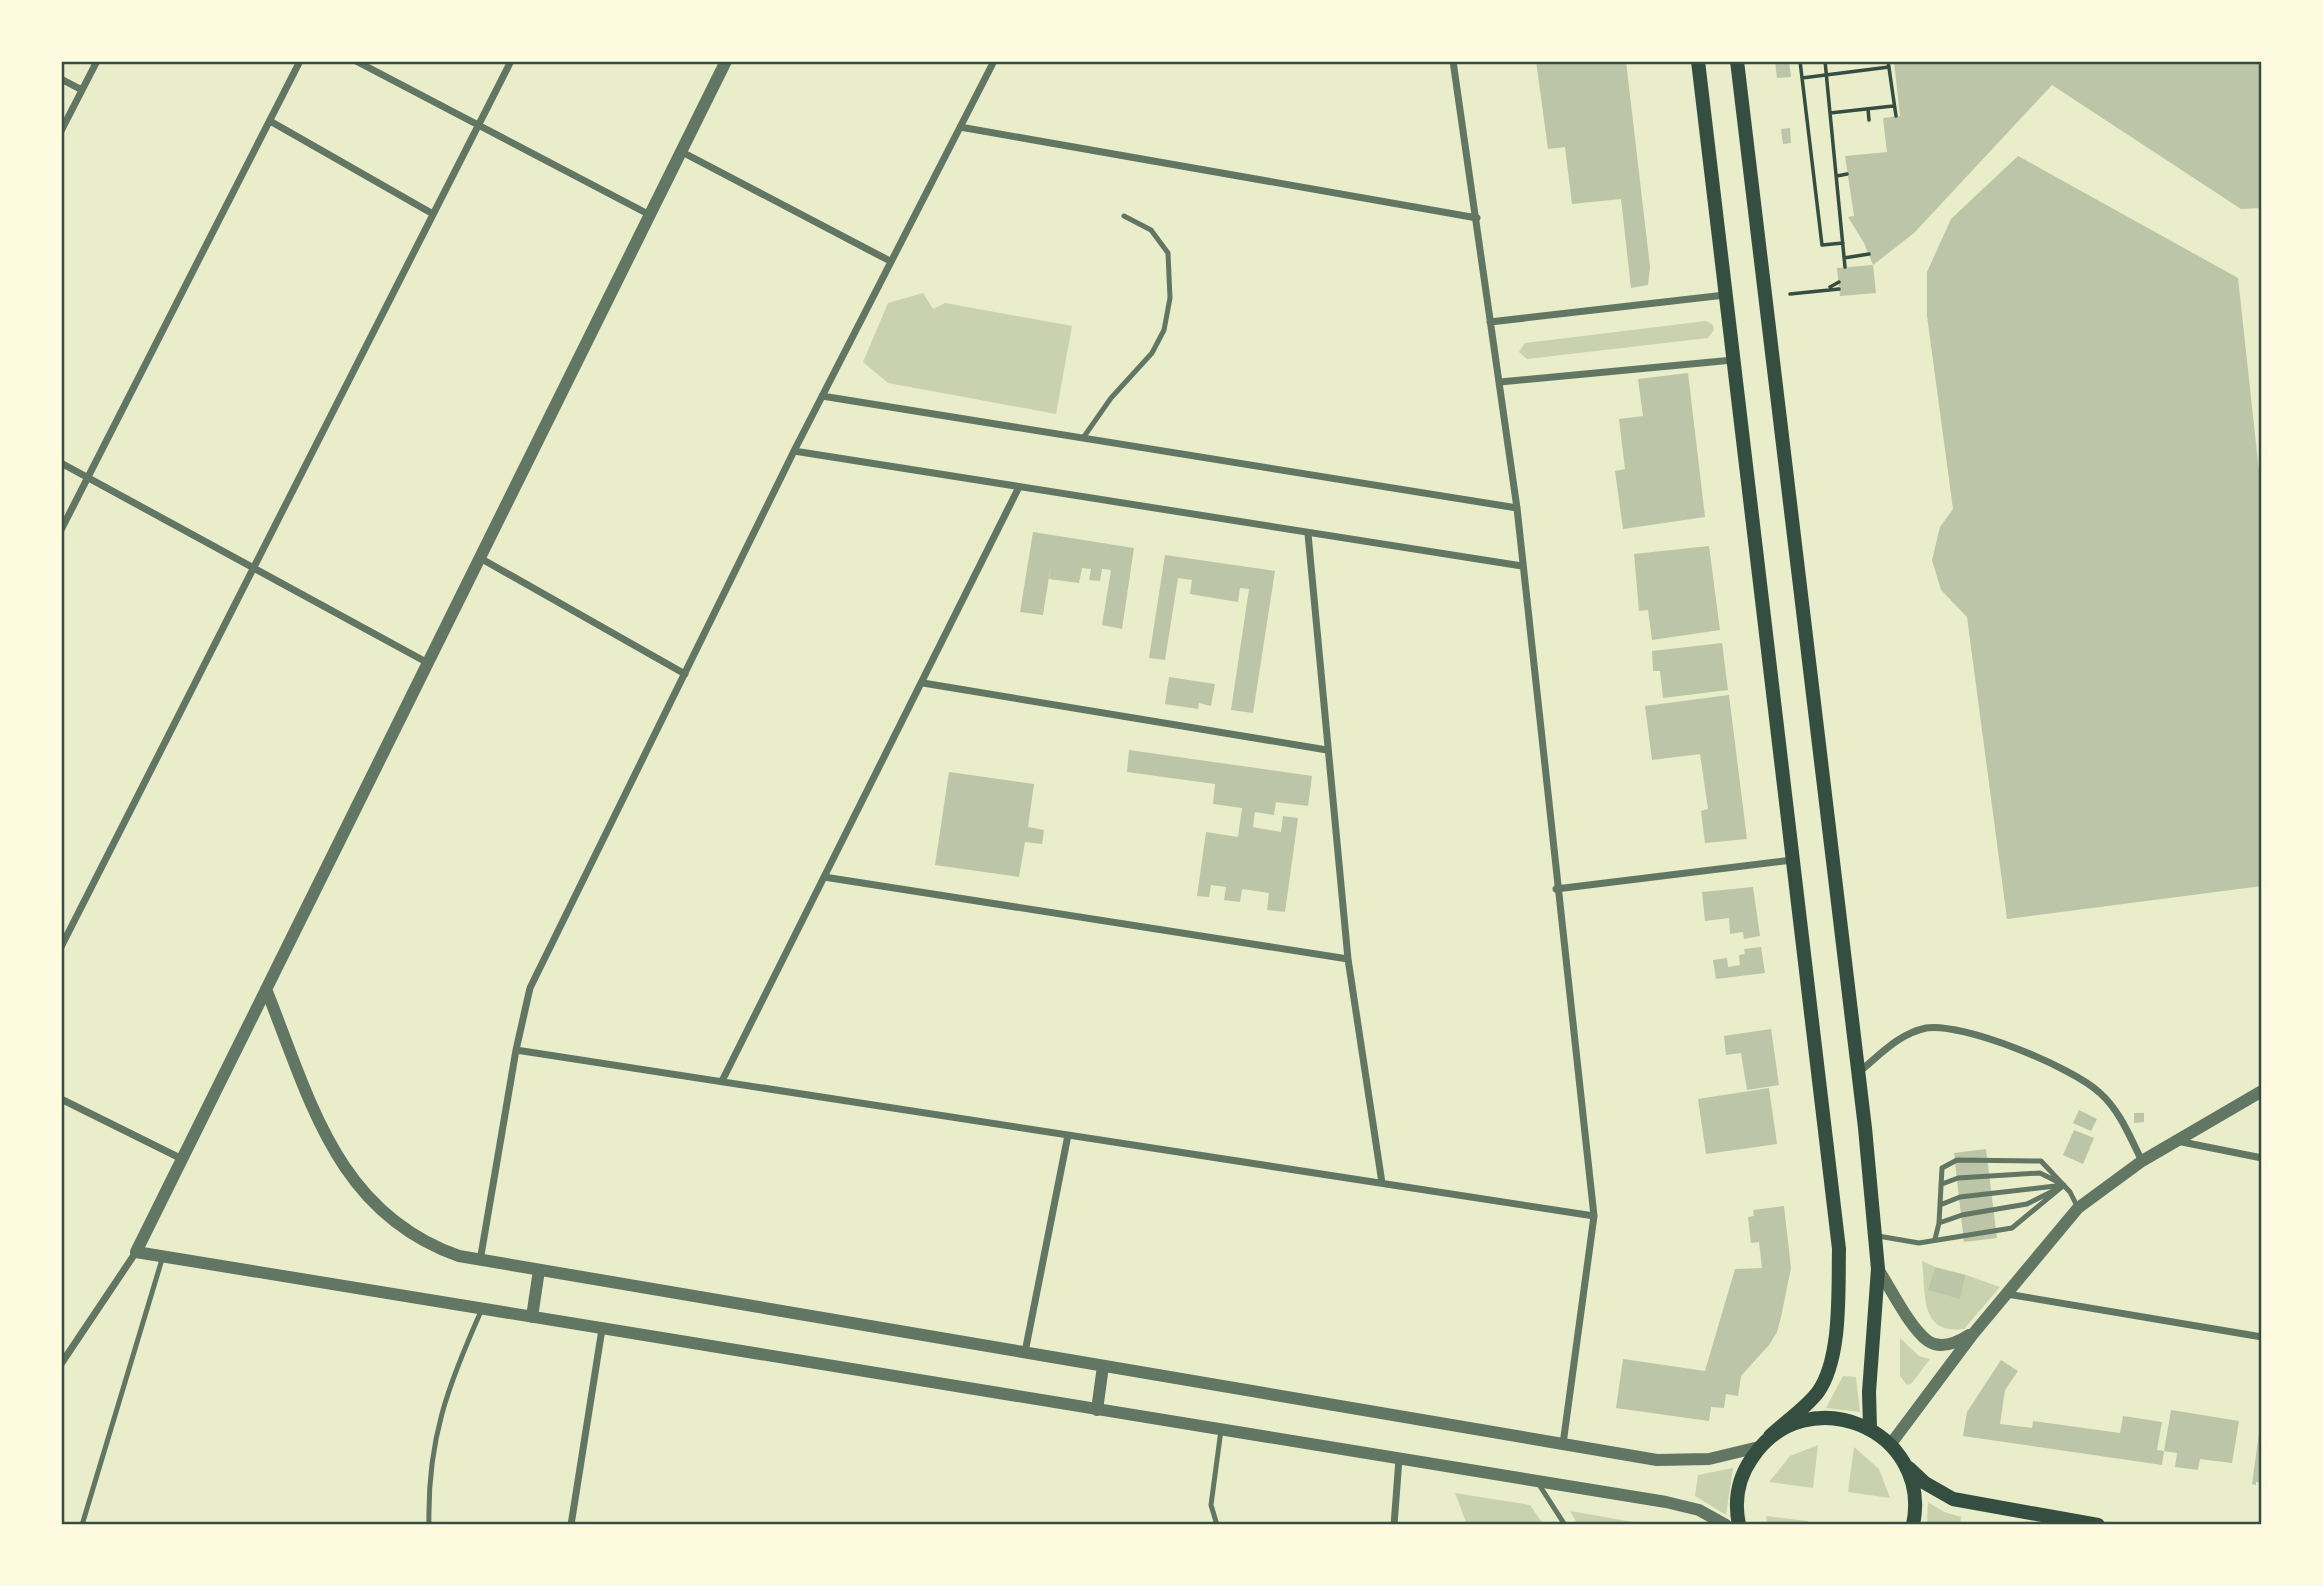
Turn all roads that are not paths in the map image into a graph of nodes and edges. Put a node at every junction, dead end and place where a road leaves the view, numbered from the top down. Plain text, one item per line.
1 (97, 61) edge
2 (300, 61) edge
3 (356, 61) edge
4 (511, 61) edge
5 (726, 61) edge
6 (994, 61) edge
7 (1453, 61) edge
8 (1698, 61) edge
9 (1737, 61) edge
10 (61, 79) edge
11 (82, 90) junction
12 (270, 121) junction
13 (479, 125) junction
14 (960, 127) junction
15 (61, 131) edge
16 (682, 152) junction
17 (433, 214) junction
18 (650, 215) junction
19 (1124, 216) dead end
20 (1477, 218) junction
21 (890, 261) junction
22 (1726, 295) junction
23 (1490, 322) junction
24 (1733, 360) junction
25 (1500, 382) junction
26 (822, 396) junction
27 (1083, 438) junction
28 (794, 451) junction
29 (61, 463) edge
30 (88, 478) junction
31 (1018, 487) junction
32 (1517, 508) junction
33 (61, 530) edge
34 (1308, 534) junction
35 (480, 558) junction
36 (1521, 566) junction
37 (254, 568) junction
38 (428, 663) junction
39 (685, 674) junction
40 (923, 683) junction
41 (1327, 750) junction
42 (1792, 860) junction
43 (824, 877) junction
44 (1556, 889) junction
45 (61, 947) edge
46 (1348, 959) junction
47 (266, 989) junction
48 (516, 1050) junction
49 (1858, 1072) junction
50 (722, 1082) junction
51 (2262, 1091) edge
52 (61, 1099) edge
53 (1068, 1135) junction
54 (2175, 1141) junction
55 (2262, 1158) edge
56 (182, 1159) junction
57 (2143, 1161) junction
58 (1382, 1183) junction
59 (2064, 1185) junction
60 (1941, 1186) junction
61 (1940, 1205) junction
62 (2078, 1208) junction
63 (1594, 1216) junction
64 (1939, 1223) junction
65 (1875, 1235) junction
66 (1935, 1239) junction
67 (136, 1252) junction
68 (163, 1256) junction
69 (480, 1261) junction
70 (1878, 1269) junction
71 (539, 1270) junction
72 (2007, 1294) junction
73 (482, 1309) junction
74 (532, 1317) junction
75 (601, 1329) junction
76 (1973, 1334) junction
77 (2262, 1337) edge
78 (1025, 1352) junction
79 (61, 1364) edge
80 (1103, 1366) junction
81 (1097, 1410) junction
82 (1870, 1428) junction
83 (1221, 1430) junction
84 (1770, 1436) junction
85 (1563, 1444) junction
86 (1890, 1445) junction
87 (1759, 1447) junction
88 (1399, 1459) junction
89 (1905, 1465) junction
90 (1536, 1481) junction
91 (82, 1525) edge
92 (429, 1525) edge
93 (571, 1525) edge
94 (1217, 1525) edge
95 (1394, 1525) edge
96 (1565, 1525) edge
97 (1726, 1525) edge
98 (1739, 1525) edge
99 (1913, 1525) edge
100 (2098, 1525) edge

1 - 11 street
2 - 12 street
3 - 13 street
4 - 13 street
5 - 16 street
6 - 14 street
7 - 20 street
8 - 22 main road
9 - 49 main road
10 - 11 street
11 - 15 street
12 - 17 street
12 - 30 street
13 - 17 street
13 - 18 street
14 - 20 street
14 - 21 street
16 - 18 street
16 - 21 street
17 - 37 street
18 - 35 street
19 - 27 lane
20 - 23 street
21 - 26 street
22 - 23 street
22 - 24 main road
23 - 25 street
24 - 25 street
24 - 42 main road
25 - 32 street
26 - 27 street
26 - 28 street
27 - 32 street
28 - 31 street
28 - 39 street
29 - 30 street
30 - 33 street
30 - 37 street
31 - 34 street
31 - 40 street
32 - 36 street
34 - 36 street
34 - 41 street
35 - 38 street
35 - 39 street
36 - 44 street
37 - 38 street
37 - 45 street
38 - 47 street
39 - 48 street
40 - 41 street
40 - 43 street
41 - 46 street
42 - 44 street
42 - 84 main road
43 - 46 street
43 - 50 street
44 - 63 street
46 - 58 street
47 - 56 street
47 - 69 street
48 - 50 street
48 - 69 street
49 - 57 street
49 - 65 main road
50 - 53 street
51 - 54 street
52 - 56 street
53 - 58 street
53 - 78 street
54 - 55 street
54 - 57 street
56 - 67 street
57 - 62 street
58 - 63 street
59 - 60 lane
59 - 60 lane
59 - 61 lane
59 - 62 lane
59 - 64 lane
59 - 66 lane
60 - 61 lane
61 - 64 lane
62 - 72 street
63 - 85 street
64 - 66 lane
65 - 66 lane
65 - 70 main road
67 - 68 street
67 - 79 street
68 - 73 street
68 - 91 lane
69 - 71 street
70 - 76 street
70 - 82 main road
71 - 74 street
71 - 78 street
72 - 76 street
72 - 77 street
73 - 74 street
73 - 92 lane
74 - 75 street
75 - 81 street
75 - 93 street
76 - 86 street
78 - 80 street
80 - 81 street
80 - 85 street
81 - 83 street
82 - 84 main road
82 - 86 main road
83 - 88 street
83 - 94 lane
84 - 87 main road
85 - 87 street
86 - 89 main road
87 - 98 main road
88 - 90 street
88 - 95 street
89 - 99 main road
89 - 100 main road
90 - 96 lane
90 - 97 street

